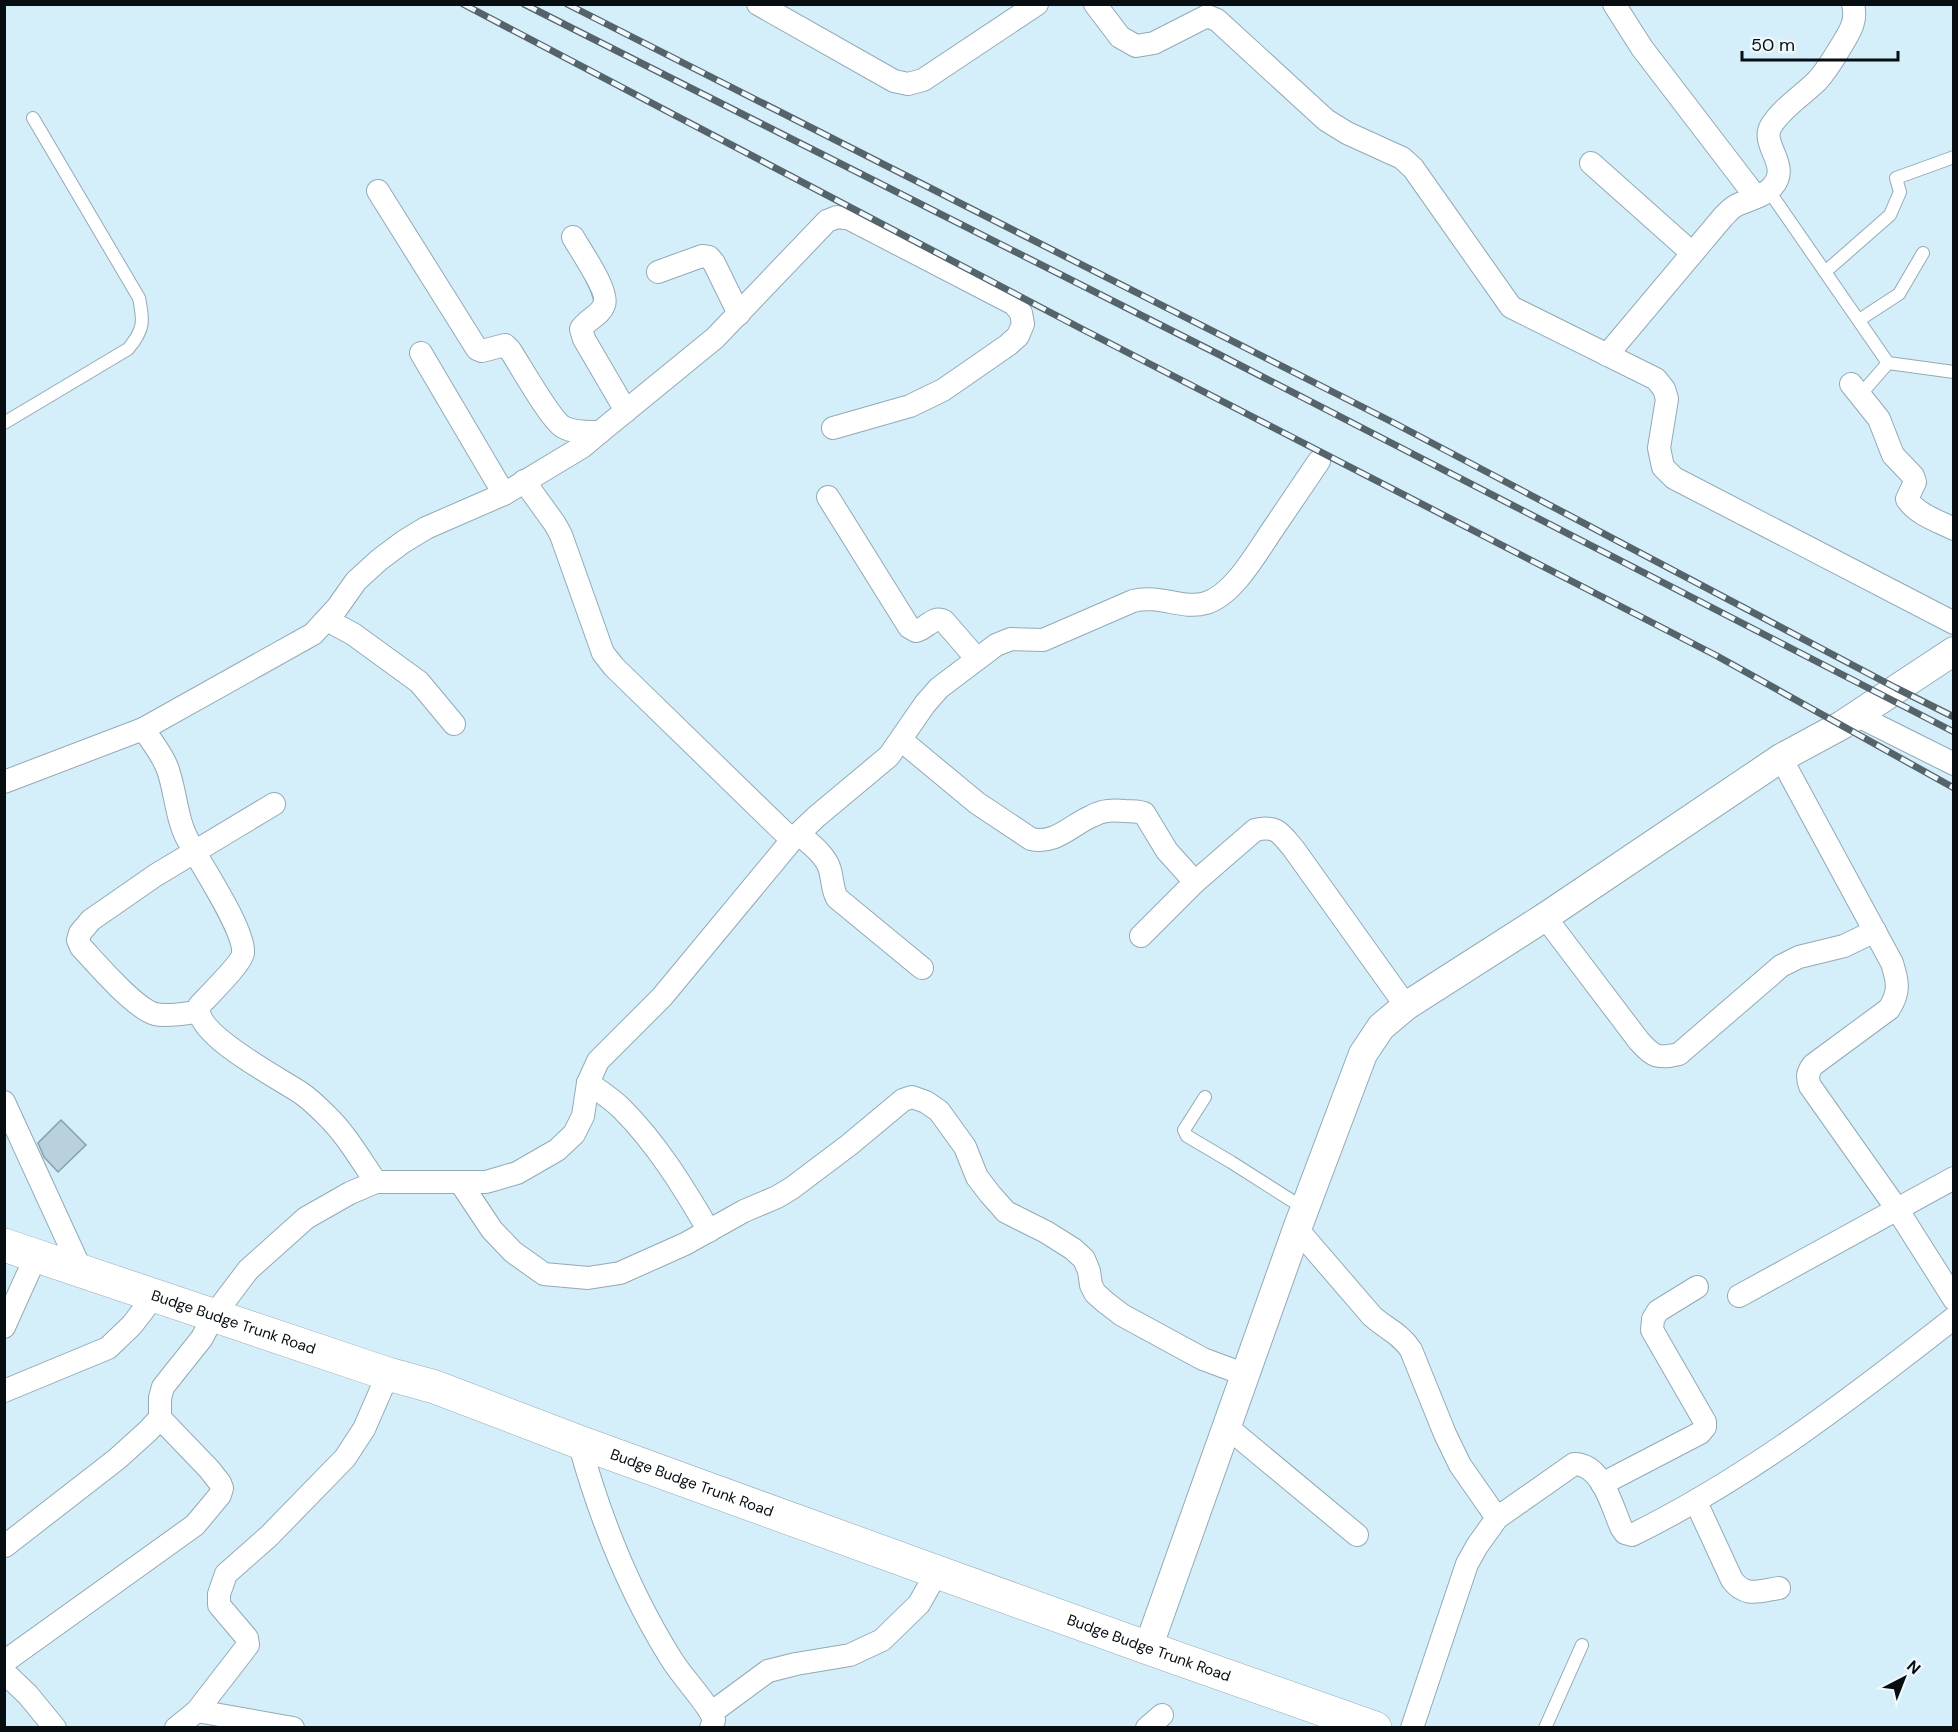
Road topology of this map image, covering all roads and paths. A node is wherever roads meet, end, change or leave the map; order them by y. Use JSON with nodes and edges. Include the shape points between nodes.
{"nodes":[{"id":1,"x":758,"y":4,"type":"edge"},
{"id":2,"x":1037,"y":4,"type":"edge"},
{"id":3,"x":1095,"y":4,"type":"edge"},
{"id":4,"x":1614,"y":4,"type":"edge"},
{"id":5,"x":1855,"y":5,"type":"edge"},
{"id":6,"x":1216,"y":10,"type":"edge"},
{"id":7,"x":33,"y":118,"type":"dead end"},
{"id":8,"x":1953,"y":157,"type":"edge"},
{"id":9,"x":1591,"y":163,"type":"dead end"},
{"id":10,"x":378,"y":191,"type":"dead end"},
{"id":11,"x":1762,"y":194,"type":"junction"},
{"id":12,"x":573,"y":237,"type":"dead end"},
{"id":13,"x":1692,"y":253,"type":"junction"},
{"id":14,"x":1923,"y":253,"type":"dead end"},
{"id":15,"x":658,"y":272,"type":"dead end"},
{"id":16,"x":1825,"y":272,"type":"junction"},
{"id":17,"x":739,"y":314,"type":"junction"},
{"id":18,"x":1859,"y":320,"type":"junction"},
{"id":19,"x":421,"y":353,"type":"dead end"},
{"id":20,"x":1607,"y":355,"type":"junction"},
{"id":21,"x":1888,"y":363,"type":"junction"},
{"id":22,"x":1953,"y":372,"type":"edge"},
{"id":23,"x":1856,"y":390,"type":"joint"},
{"id":24,"x":626,"y":411,"type":"junction"},
{"id":25,"x":4,"y":423,"type":"edge"},
{"id":26,"x":833,"y":428,"type":"dead end"},
{"id":27,"x":600,"y":432,"type":"junction"},
{"id":28,"x":1319,"y":461,"type":"dead end"},
{"id":29,"x":524,"y":481,"type":"junction"},
{"id":30,"x":504,"y":494,"type":"junction"},
{"id":31,"x":828,"y":497,"type":"dead end"},
{"id":32,"x":1953,"y":529,"type":"edge"},
{"id":33,"x":327,"y":620,"type":"junction"},
{"id":34,"x":1953,"y":623,"type":"edge"},
{"id":35,"x":1953,"y":651,"type":"edge"},
{"id":36,"x":977,"y":659,"type":"junction"},
{"id":37,"x":1856,"y":715,"type":"junction"},
{"id":38,"x":454,"y":724,"type":"dead end"},
{"id":39,"x":142,"y":729,"type":"junction"},
{"id":40,"x":901,"y":740,"type":"junction"},
{"id":41,"x":1781,"y":758,"type":"junction"},
{"id":42,"x":1953,"y":764,"type":"edge"},
{"id":43,"x":4,"y":782,"type":"edge"},
{"id":44,"x":274,"y":804,"type":"dead end"},
{"id":45,"x":796,"y":837,"type":"junction"},
{"id":46,"x":195,"y":852,"type":"junction"},
{"id":47,"x":1195,"y":882,"type":"junction"},
{"id":48,"x":1545,"y":917,"type":"junction"},
{"id":49,"x":1875,"y":931,"type":"junction"},
{"id":50,"x":1141,"y":936,"type":"dead end"},
{"id":51,"x":922,"y":968,"type":"dead end"},
{"id":52,"x":1406,"y":1006,"type":"junction"},
{"id":53,"x":198,"y":1012,"type":"junction"},
{"id":54,"x":588,"y":1083,"type":"junction"},
{"id":55,"x":1204,"y":1097,"type":"dead end"},
{"id":56,"x":4,"y":1102,"type":"edge"},
{"id":57,"x":1953,"y":1178,"type":"edge"},
{"id":58,"x":376,"y":1182,"type":"junction"},
{"id":59,"x":460,"y":1182,"type":"junction"},
{"id":60,"x":1897,"y":1209,"type":"junction"},
{"id":61,"x":1301,"y":1219,"type":"junction"},
{"id":62,"x":709,"y":1231,"type":"junction"},
{"id":63,"x":4,"y":1245,"type":"edge"},
{"id":64,"x":36,"y":1256,"type":"junction"},
{"id":65,"x":81,"y":1272,"type":"junction"},
{"id":66,"x":1697,"y":1287,"type":"dead end"},
{"id":67,"x":155,"y":1296,"type":"junction"},
{"id":68,"x":1739,"y":1296,"type":"dead end"},
{"id":69,"x":1953,"y":1299,"type":"edge"},
{"id":70,"x":214,"y":1315,"type":"junction"},
{"id":71,"x":1953,"y":1318,"type":"edge"},
{"id":72,"x":4,"y":1327,"type":"edge"},
{"id":73,"x":388,"y":1374,"type":"junction"},
{"id":74,"x":1246,"y":1375,"type":"junction"},
{"id":75,"x":4,"y":1391,"type":"edge"},
{"id":76,"x":160,"y":1418,"type":"junction"},
{"id":77,"x":1227,"y":1427,"type":"junction"},
{"id":78,"x":579,"y":1442,"type":"junction"},
{"id":79,"x":1602,"y":1484,"type":"junction"},
{"id":80,"x":1696,"y":1502,"type":"junction"},
{"id":81,"x":1497,"y":1518,"type":"junction"},
{"id":82,"x":1357,"y":1535,"type":"dead end"},
{"id":83,"x":4,"y":1546,"type":"edge"},
{"id":84,"x":937,"y":1572,"type":"junction"},
{"id":85,"x":1779,"y":1588,"type":"dead end"},
{"id":86,"x":1582,"y":1645,"type":"dead end"},
{"id":87,"x":1148,"y":1648,"type":"junction"},
{"id":88,"x":4,"y":1662,"type":"edge"},
{"id":89,"x":4,"y":1672,"type":"edge"},
{"id":90,"x":196,"y":1711,"type":"junction"},
{"id":91,"x":711,"y":1720,"type":"edge"},
{"id":92,"x":55,"y":1728,"type":"edge"},
{"id":93,"x":176,"y":1728,"type":"edge"},
{"id":94,"x":293,"y":1728,"type":"edge"},
{"id":95,"x":1375,"y":1728,"type":"edge"},
{"id":96,"x":1412,"y":1728,"type":"edge"},
{"id":97,"x":1545,"y":1728,"type":"edge"}],
"edges":[{"from":1,"to":2,"type":"street","via":[[894,81],[908,84],[923,80]]},
{"from":3,"to":6,"type":"street","via":[[1120,37],[1136,46],[1154,43]]},
{"from":4,"to":11,"type":"street","via":[[1642,48]]},
{"from":5,"to":11,"type":"street","via":[[1853,27],[1833,60],[1769,132],[1779,176],[1775,185]]},
{"from":6,"to":20,"type":"street","via":[[1217,20],[1326,120],[1402,158],[1413,168],[1511,307]]},
{"from":7,"to":25,"type":"lane","via":[[139,298],[143,317],[140,335],[128,349]]},
{"from":8,"to":16,"type":"lane","via":[[1896,178],[1900,192],[1890,215]]},
{"from":9,"to":13,"type":"street"},
{"from":10,"to":27,"type":"street","via":[[477,348],[482,351],[505,345],[562,426]]},
{"from":11,"to":13,"type":"street","via":[[1734,207]]},
{"from":11,"to":16,"type":"lane"},
{"from":12,"to":24,"type":"street","via":[[606,297],[600,312],[581,329],[584,339]]},
{"from":13,"to":20,"type":"street"},
{"from":14,"to":18,"type":"lane","via":[[1899,294]]},
{"from":15,"to":17,"type":"street","via":[[709,257]]},
{"from":16,"to":18,"type":"lane"},
{"from":17,"to":24,"type":"street"},
{"from":17,"to":26,"type":"street","via":[[820,227],[837,217],[850,219],[1014,304],[1021,313],[1023,324],[1018,336],[943,390],[910,406]]},
{"from":18,"to":21,"type":"lane"},
{"from":19,"to":30,"type":"street"},
{"from":20,"to":34,"type":"street","via":[[1656,379],[1664,389],[1667,399],[1659,448],[1663,467],[1674,478]]},
{"from":21,"to":22,"type":"lane"},
{"from":21,"to":23,"type":"lane"},
{"from":23,"to":32,"type":"street","via":[[1879,419],[1893,455],[1913,476],[1907,499],[1910,504]]},
{"from":24,"to":27,"type":"street"},
{"from":27,"to":29,"type":"street"},
{"from":28,"to":36,"type":"street","via":[[1245,570],[1220,597],[1197,605],[1149,597],[1133,600],[1043,640],[1004,641]]},
{"from":29,"to":30,"type":"street"},
{"from":29,"to":45,"type":"street","via":[[561,535],[603,653]]},
{"from":30,"to":33,"type":"street","via":[[403,542],[356,581]]},
{"from":31,"to":36,"type":"street","via":[[909,627],[921,630],[940,619]]},
{"from":33,"to":38,"type":"street","via":[[419,682]]},
{"from":33,"to":39,"type":"street","via":[[313,634]]},
{"from":35,"to":37,"type":"street"},
{"from":36,"to":40,"type":"street","via":[[939,688]]},
{"from":37,"to":41,"type":"street"},
{"from":37,"to":42,"type":"street"},
{"from":39,"to":43,"type":"street"},
{"from":39,"to":46,"type":"street","via":[[167,769],[183,829]]},
{"from":40,"to":45,"type":"street","via":[[889,756]]},
{"from":40,"to":47,"type":"street","via":[[977,802],[1031,839],[1041,842],[1056,838],[1108,810],[1144,813],[1167,851]]},
{"from":41,"to":48,"type":"street"},
{"from":41,"to":49,"type":"street"},
{"from":44,"to":46,"type":"street"},
{"from":45,"to":51,"type":"street","via":[[823,857],[830,868],[837,898]]},
{"from":45,"to":54,"type":"street","via":[[662,997],[598,1061]]},
{"from":46,"to":53,"type":"street","via":[[223,901],[243,951]]},
{"from":46,"to":53,"type":"street","via":[[91,920],[78,939],[92,959],[145,1010],[157,1014]]},
{"from":47,"to":50,"type":"street"},
{"from":47,"to":52,"type":"street","via":[[1255,830],[1278,830]]},
{"from":48,"to":49,"type":"street","via":[[1639,1041],[1651,1054],[1664,1058],[1679,1054],[1781,966]]},
{"from":48,"to":52,"type":"street"},
{"from":49,"to":60,"type":"street","via":[[1892,963],[1896,997],[1889,1009],[1813,1065],[1808,1078]]},
{"from":52,"to":61,"type":"street","via":[[1381,1027],[1363,1054]]},
{"from":53,"to":58,"type":"street","via":[[222,1041],[302,1094],[327,1116]]},
{"from":54,"to":59,"type":"street","via":[[583,1116],[574,1134],[557,1150],[517,1173],[486,1182]]},
{"from":54,"to":62,"type":"street","via":[[631,1119],[677,1176]]},
{"from":55,"to":61,"type":"lane","via":[[1184,1130],[1186,1136],[1232,1162]]},
{"from":56,"to":65,"type":"street"},
{"from":57,"to":60,"type":"street"},
{"from":58,"to":59,"type":"street"},
{"from":58,"to":70,"type":"street","via":[[306,1218],[248,1270]]},
{"from":59,"to":62,"type":"street","via":[[492,1230],[513,1252],[544,1274],[588,1278],[620,1273]]},
{"from":60,"to":68,"type":"street"},
{"from":60,"to":69,"type":"street"},
{"from":61,"to":74,"type":"street"},
{"from":61,"to":81,"type":"street","via":[[1372,1316],[1405,1340],[1460,1465]]},
{"from":62,"to":74,"type":"street","via":[[792,1188],[903,1100],[912,1097],[939,1111],[965,1147],[977,1177],[1006,1212],[1046,1232],[1084,1259],[1095,1293],[1105,1302],[1203,1359]]},
{"from":63,"to":64,"type":"main road","name":"Budge Budge Trunk Road"},
{"from":64,"to":65,"type":"main road","name":"Budge Budge Trunk Road"},
{"from":64,"to":72,"type":"street"},
{"from":65,"to":67,"type":"main road","name":"Budge Budge Trunk Road"},
{"from":66,"to":79,"type":"street","via":[[1658,1311],[1652,1330],[1705,1427]]},
{"from":67,"to":70,"type":"main road","name":"Budge Budge Trunk Road"},
{"from":67,"to":75,"type":"street","via":[[108,1348]]},
{"from":70,"to":73,"type":"main road","name":"Budge Budge Trunk Road"},
{"from":70,"to":76,"type":"street","via":[[202,1338],[164,1388]]},
{"from":71,"to":80,"type":"street","via":[[1809,1428]]},
{"from":73,"to":78,"type":"main road","name":"Budge Budge Trunk Road","via":[[435,1387]]},
{"from":73,"to":90,"type":"street","via":[[364,1429],[345,1458],[226,1574],[219,1605],[247,1638],[248,1645]]},
{"from":74,"to":77,"type":"street"},
{"from":76,"to":83,"type":"street","via":[[117,1459]]},
{"from":76,"to":88,"type":"street","via":[[210,1469],[222,1488],[220,1495],[195,1525]]},
{"from":77,"to":82,"type":"street"},
{"from":77,"to":87,"type":"street"},
{"from":78,"to":84,"type":"main road","name":"Budge Budge Trunk Road"},
{"from":78,"to":91,"type":"street","via":[[599,1512],[641,1608]]},
{"from":79,"to":80,"type":"street","via":[[1621,1527],[1632,1535]]},
{"from":79,"to":81,"type":"street","via":[[1592,1470],[1574,1464]]},
{"from":80,"to":85,"type":"street","via":[[1739,1589],[1749,1593]]},
{"from":81,"to":96,"type":"street","via":[[1467,1564]]},
{"from":84,"to":87,"type":"main road","name":"Budge Budge Trunk Road"},
{"from":84,"to":91,"type":"street","via":[[919,1604],[882,1640],[850,1655],[768,1671]]},
{"from":86,"to":97,"type":"lane"},
{"from":87,"to":95,"type":"main road","name":"Budge Budge Trunk Road"},
{"from":89,"to":92,"type":"street"},
{"from":90,"to":93,"type":"street"},
{"from":90,"to":94,"type":"street"}]}
